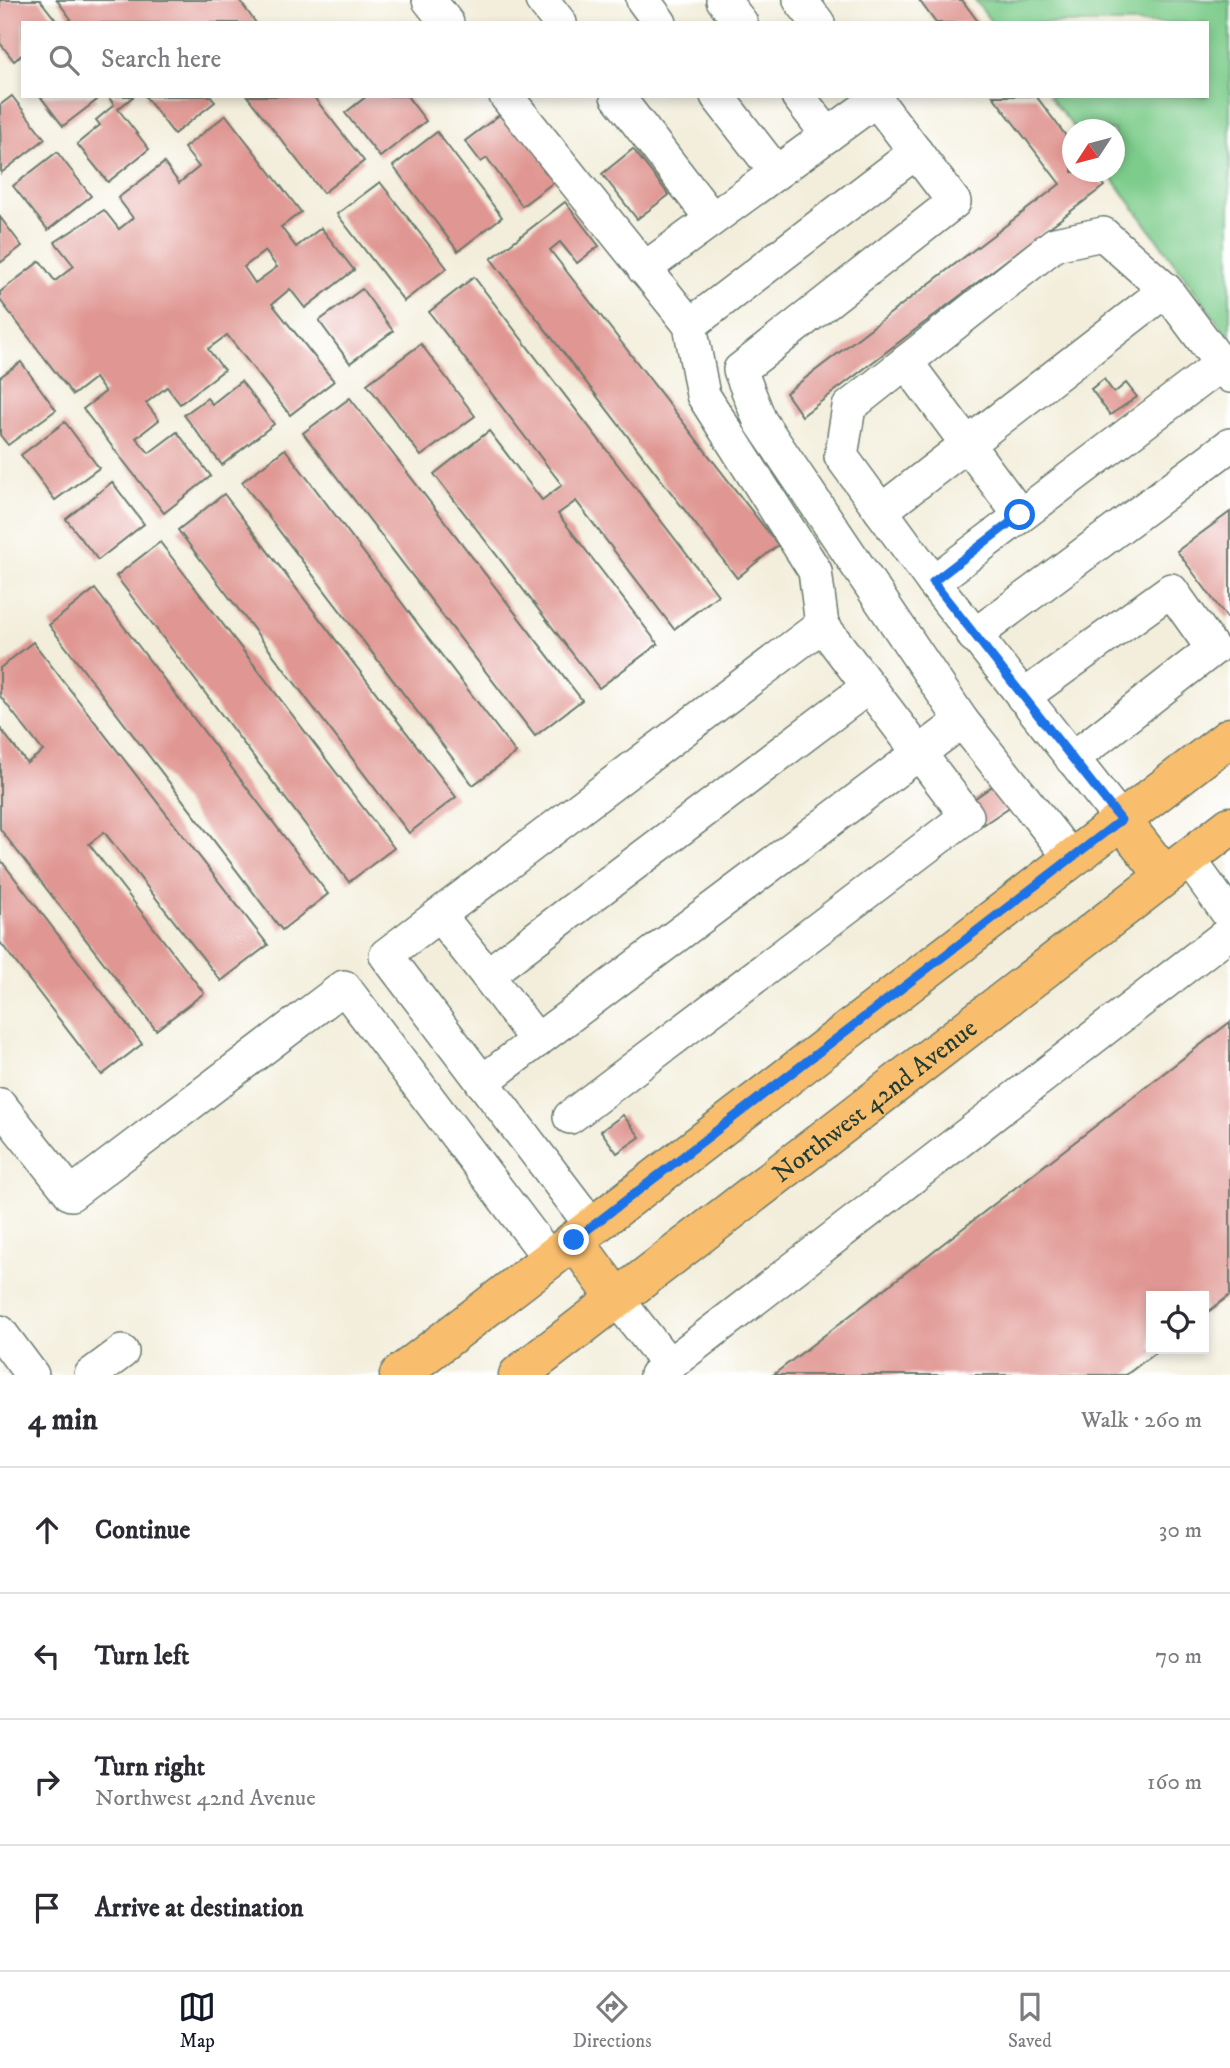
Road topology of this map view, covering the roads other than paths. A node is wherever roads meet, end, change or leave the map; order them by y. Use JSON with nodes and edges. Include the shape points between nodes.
{"nodes":[{"id":1,"x":429,"y":0,"type":"edge"},
{"id":2,"x":542,"y":0,"type":"edge"},
{"id":3,"x":643,"y":0,"type":"edge"},
{"id":4,"x":723,"y":0,"type":"edge"},
{"id":5,"x":800,"y":0,"type":"edge"},
{"id":6,"x":445,"y":21,"type":"edge"},
{"id":7,"x":558,"y":21,"type":"edge"},
{"id":8,"x":659,"y":21,"type":"edge"},
{"id":9,"x":739,"y":21,"type":"edge"},
{"id":10,"x":816,"y":21,"type":"edge"},
{"id":11,"x":508,"y":98,"type":"edge"},
{"id":12,"x":619,"y":98,"type":"edge"},
{"id":13,"x":719,"y":98,"type":"edge"},
{"id":14,"x":800,"y":98,"type":"edge"},
{"id":15,"x":875,"y":98,"type":"edge"},
{"id":16,"x":828,"y":135,"type":"junction"},
{"id":17,"x":916,"y":152,"type":"junction"},
{"id":18,"x":776,"y":173,"type":"junction"},
{"id":19,"x":712,"y":219,"type":"junction"},
{"id":20,"x":644,"y":269,"type":"junction"},
{"id":21,"x":1166,"y":290,"type":"junction"},
{"id":22,"x":690,"y":325,"type":"junction"},
{"id":23,"x":906,"y":362,"type":"junction"},
{"id":24,"x":1225,"y":370,"type":"edge"},
{"id":25,"x":967,"y":444,"type":"junction"},
{"id":26,"x":1230,"y":445,"type":"edge"},
{"id":27,"x":881,"y":511,"type":"junction"},
{"id":28,"x":1020,"y":515,"type":"junction"},
{"id":29,"x":933,"y":582,"type":"junction"},
{"id":30,"x":822,"y":625,"type":"junction"},
{"id":31,"x":974,"y":636,"type":"junction"},
{"id":32,"x":868,"y":687,"type":"junction"},
{"id":33,"x":1023,"y":697,"type":"junction"},
{"id":34,"x":962,"y":721,"type":"junction"},
{"id":35,"x":1230,"y":737,"type":"edge"},
{"id":36,"x":918,"y":752,"type":"junction"},
{"id":37,"x":1072,"y":759,"type":"junction"},
{"id":38,"x":1121,"y":820,"type":"junction"},
{"id":39,"x":1230,"y":826,"type":"edge"},
{"id":40,"x":1071,"y":858,"type":"junction"},
{"id":41,"x":1177,"y":867,"type":"junction"},
{"id":42,"x":439,"y":915,"type":"junction"},
{"id":43,"x":1230,"y":916,"type":"edge"},
{"id":44,"x":1230,"y":932,"type":"edge"},
{"id":45,"x":386,"y":955,"type":"junction"},
{"id":46,"x":487,"y":975,"type":"junction"},
{"id":47,"x":344,"y":987,"type":"junction"},
{"id":48,"x":537,"y":1041,"type":"junction"},
{"id":49,"x":482,"y":1082,"type":"junction"},
{"id":50,"x":0,"y":1105,"type":"edge"},
{"id":51,"x":570,"y":1117,"type":"dead end"},
{"id":52,"x":572,"y":1242,"type":"junction"},
{"id":53,"x":617,"y":1298,"type":"junction"},
{"id":54,"x":0,"y":1332,"type":"edge"},
{"id":55,"x":122,"y":1352,"type":"dead end"},
{"id":56,"x":663,"y":1370,"type":"edge"},
{"id":57,"x":32,"y":1375,"type":"edge"},
{"id":58,"x":91,"y":1375,"type":"edge"},
{"id":59,"x":399,"y":1375,"type":"edge"},
{"id":60,"x":518,"y":1375,"type":"edge"}],
"edges":[{"from":1,"to":6,"type":"lane"},
{"from":2,"to":7,"type":"lane"},
{"from":3,"to":8,"type":"lane"},
{"from":4,"to":9,"type":"lane"},
{"from":5,"to":10,"type":"lane"},
{"from":11,"to":20,"type":"lane"},
{"from":12,"to":19,"type":"lane"},
{"from":13,"to":18,"type":"lane"},
{"from":14,"to":16,"type":"lane"},
{"from":15,"to":16,"type":"lane"},
{"from":15,"to":17,"type":"lane"},
{"from":16,"to":18,"type":"lane"},
{"from":17,"to":22,"type":"lane"},
{"from":17,"to":34,"type":"lane","via":[[954,202],[740,370],[760,421]]},
{"from":18,"to":19,"type":"lane"},
{"from":19,"to":20,"type":"lane"},
{"from":20,"to":22,"type":"lane"},
{"from":21,"to":23,"type":"lane","via":[[1103,234],[1055,244]]},
{"from":21,"to":24,"type":"lane"},
{"from":21,"to":25,"type":"lane"},
{"from":22,"to":30,"type":"lane","via":[[703,396],[815,571]]},
{"from":23,"to":25,"type":"lane"},
{"from":23,"to":27,"type":"lane","via":[[849,407],[841,456]]},
{"from":24,"to":28,"type":"lane"},
{"from":25,"to":27,"type":"lane"},
{"from":25,"to":28,"type":"lane"},
{"from":26,"to":31,"type":"lane"},
{"from":27,"to":29,"type":"lane"},
{"from":28,"to":29,"type":"lane"},
{"from":29,"to":31,"type":"lane"},
{"from":30,"to":32,"type":"lane"},
{"from":30,"to":42,"type":"lane"},
{"from":31,"to":33,"type":"lane"},
{"from":32,"to":36,"type":"lane"},
{"from":32,"to":46,"type":"lane"},
{"from":33,"to":37,"type":"lane"},
{"from":33,"to":37,"type":"lane","via":[[1171,590],[1213,649]]},
{"from":34,"to":36,"type":"lane"},
{"from":34,"to":40,"type":"lane"},
{"from":35,"to":38,"type":"main road"},
{"from":36,"to":48,"type":"lane"},
{"from":36,"to":51,"type":"lane","via":[[967,816]]},
{"from":37,"to":38,"type":"lane"},
{"from":38,"to":40,"type":"main road"},
{"from":38,"to":41,"type":"main road"},
{"from":39,"to":41,"type":"main road","name":"Northwest 42nd Avenue"},
{"from":40,"to":52,"type":"main road"},
{"from":41,"to":43,"type":"lane"},
{"from":41,"to":53,"type":"main road","name":"Northwest 42nd Avenue"},
{"from":42,"to":45,"type":"lane"},
{"from":42,"to":46,"type":"lane"},
{"from":44,"to":56,"type":"lane"},
{"from":45,"to":47,"type":"lane"},
{"from":45,"to":49,"type":"lane"},
{"from":46,"to":48,"type":"lane"},
{"from":47,"to":50,"type":"lane","via":[[71,1194]]},
{"from":47,"to":52,"type":"lane"},
{"from":48,"to":49,"type":"lane"},
{"from":49,"to":52,"type":"lane"},
{"from":52,"to":53,"type":"main road"},
{"from":52,"to":59,"type":"main road"},
{"from":53,"to":56,"type":"lane"},
{"from":53,"to":60,"type":"main road","name":"Northwest 42nd Avenue"},
{"from":54,"to":57,"type":"lane"},
{"from":55,"to":58,"type":"lane"}]}
